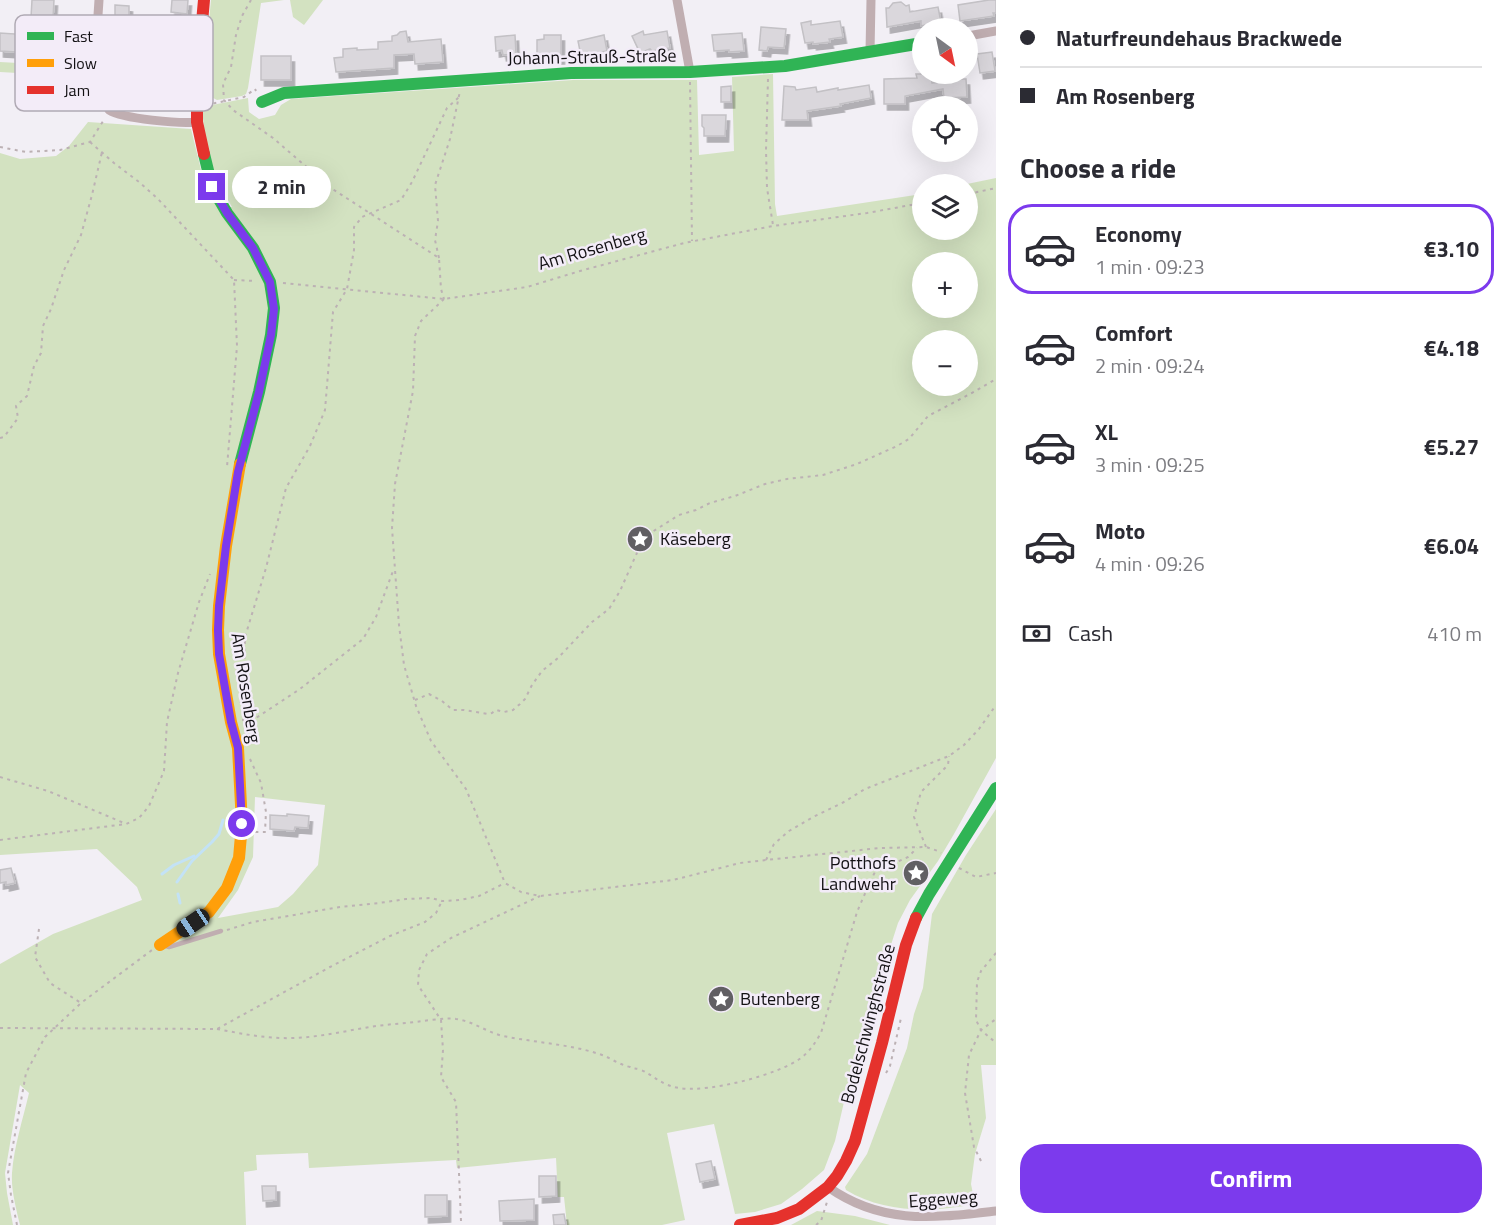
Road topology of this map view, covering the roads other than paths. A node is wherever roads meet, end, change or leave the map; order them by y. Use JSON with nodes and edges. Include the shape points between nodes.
{"nodes":[{"id":1,"x":99,"y":0,"type":"edge"},
{"id":2,"x":204,"y":0,"type":"edge"},
{"id":3,"x":677,"y":0,"type":"edge"},
{"id":4,"x":871,"y":0,"type":"edge"},
{"id":5,"x":98,"y":15,"type":"edge"},
{"id":6,"x":203,"y":15,"type":"edge"},
{"id":7,"x":996,"y":32,"type":"edge"},
{"id":8,"x":978,"y":35,"type":"edge"},
{"id":9,"x":912,"y":45,"type":"edge"},
{"id":10,"x":870,"y":51,"type":"junction"},
{"id":11,"x":690,"y":72,"type":"junction"},
{"id":12,"x":262,"y":102,"type":"road end"},
{"id":13,"x":111,"y":111,"type":"edge"},
{"id":14,"x":198,"y":111,"type":"edge"},
{"id":15,"x":197,"y":122,"type":"junction"},
{"id":16,"x":996,"y":788,"type":"edge"},
{"id":17,"x":221,"y":932,"type":"road end"},
{"id":18,"x":160,"y":945,"type":"joint"},
{"id":19,"x":831,"y":1190,"type":"junction"},
{"id":20,"x":996,"y":1210,"type":"edge"},
{"id":21,"x":740,"y":1225,"type":"edge"}],
"edges":[{"from":1,"to":5,"type":"street"},
{"from":2,"to":6,"type":"street","name":"Am Rosenberg"},
{"from":3,"to":11,"type":"street"},
{"from":4,"to":10,"type":"street"},
{"from":7,"to":8,"type":"street"},
{"from":9,"to":10,"type":"street","name":"Johann-Strauß-Straße"},
{"from":10,"to":11,"type":"street","name":"Johann-Strauß-Straße","via":[[785,66]]},
{"from":11,"to":12,"type":"street","name":"Johann-Strauß-Straße","via":[[462,79],[284,93]]},
{"from":13,"to":15,"type":"street"},
{"from":14,"to":15,"type":"street","name":"Am Rosenberg"},
{"from":15,"to":18,"type":"street","name":"Am Rosenberg","via":[[212,187],[253,248],[270,282],[274,309],[238,472],[219,606],[219,654],[238,748],[242,824],[239,858],[227,888],[209,912]]},
{"from":16,"to":19,"type":"street","name":"Bodelschwinghstraße","via":[[914,921],[855,1141]]},
{"from":17,"to":18,"type":"lane","via":[[169,947]]},
{"from":19,"to":20,"type":"street","name":"Eggeweg","via":[[854,1205],[888,1217],[914,1220]]},
{"from":19,"to":21,"type":"street","name":"Bodelschwinghstraße","via":[[789,1214]]}]}
